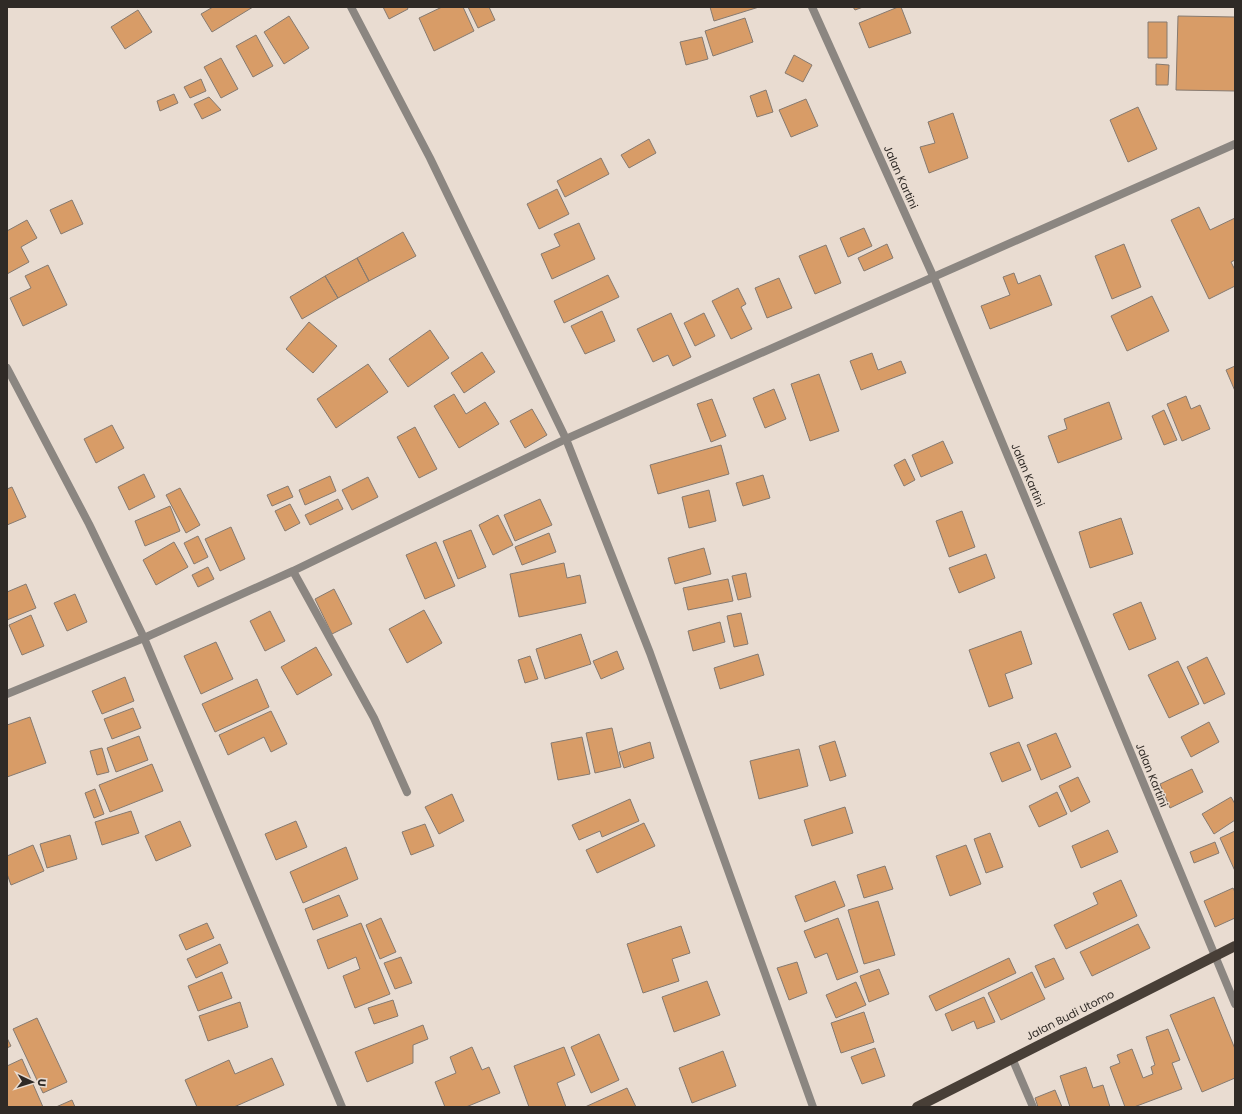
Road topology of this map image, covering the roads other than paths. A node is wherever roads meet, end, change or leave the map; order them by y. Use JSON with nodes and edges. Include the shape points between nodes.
{"nodes":[{"id":1,"x":351,"y":7,"type":"edge"},
{"id":2,"x":812,"y":7,"type":"edge"},
{"id":3,"x":1235,"y":144,"type":"edge"},
{"id":4,"x":934,"y":278,"type":"junction"},
{"id":5,"x":7,"y":368,"type":"edge"},
{"id":6,"x":566,"y":439,"type":"junction"},
{"id":7,"x":293,"y":571,"type":"junction"},
{"id":8,"x":144,"y":638,"type":"junction"},
{"id":9,"x":7,"y":694,"type":"edge"},
{"id":10,"x":407,"y":792,"type":"dead end"},
{"id":11,"x":1235,"y":946,"type":"edge"},
{"id":12,"x":1214,"y":956,"type":"junction"},
{"id":13,"x":1235,"y":1004,"type":"edge"},
{"id":14,"x":1012,"y":1058,"type":"junction"},
{"id":15,"x":342,"y":1107,"type":"edge"},
{"id":16,"x":813,"y":1107,"type":"edge"},
{"id":17,"x":917,"y":1107,"type":"edge"},
{"id":18,"x":1033,"y":1107,"type":"edge"}],
"edges":[{"from":1,"to":6,"type":"street","via":[[430,158]]},
{"from":2,"to":4,"type":"street","name":"Jalan Kartini"},
{"from":3,"to":4,"type":"street"},
{"from":4,"to":6,"type":"street"},
{"from":4,"to":12,"type":"street","name":"Jalan Kartini"},
{"from":5,"to":8,"type":"street","via":[[89,524]]},
{"from":6,"to":7,"type":"street"},
{"from":6,"to":16,"type":"street","via":[[650,653]]},
{"from":7,"to":8,"type":"street"},
{"from":7,"to":10,"type":"street","via":[[374,718]]},
{"from":8,"to":9,"type":"street"},
{"from":8,"to":15,"type":"street"},
{"from":11,"to":12,"type":"main road","name":"Jalan Budi Utomo"},
{"from":12,"to":13,"type":"street","name":"Jalan Kartini"},
{"from":12,"to":14,"type":"main road","name":"Jalan Budi Utomo"},
{"from":14,"to":17,"type":"main road","name":"Jalan Budi Utomo"},
{"from":14,"to":18,"type":"street"}]}
